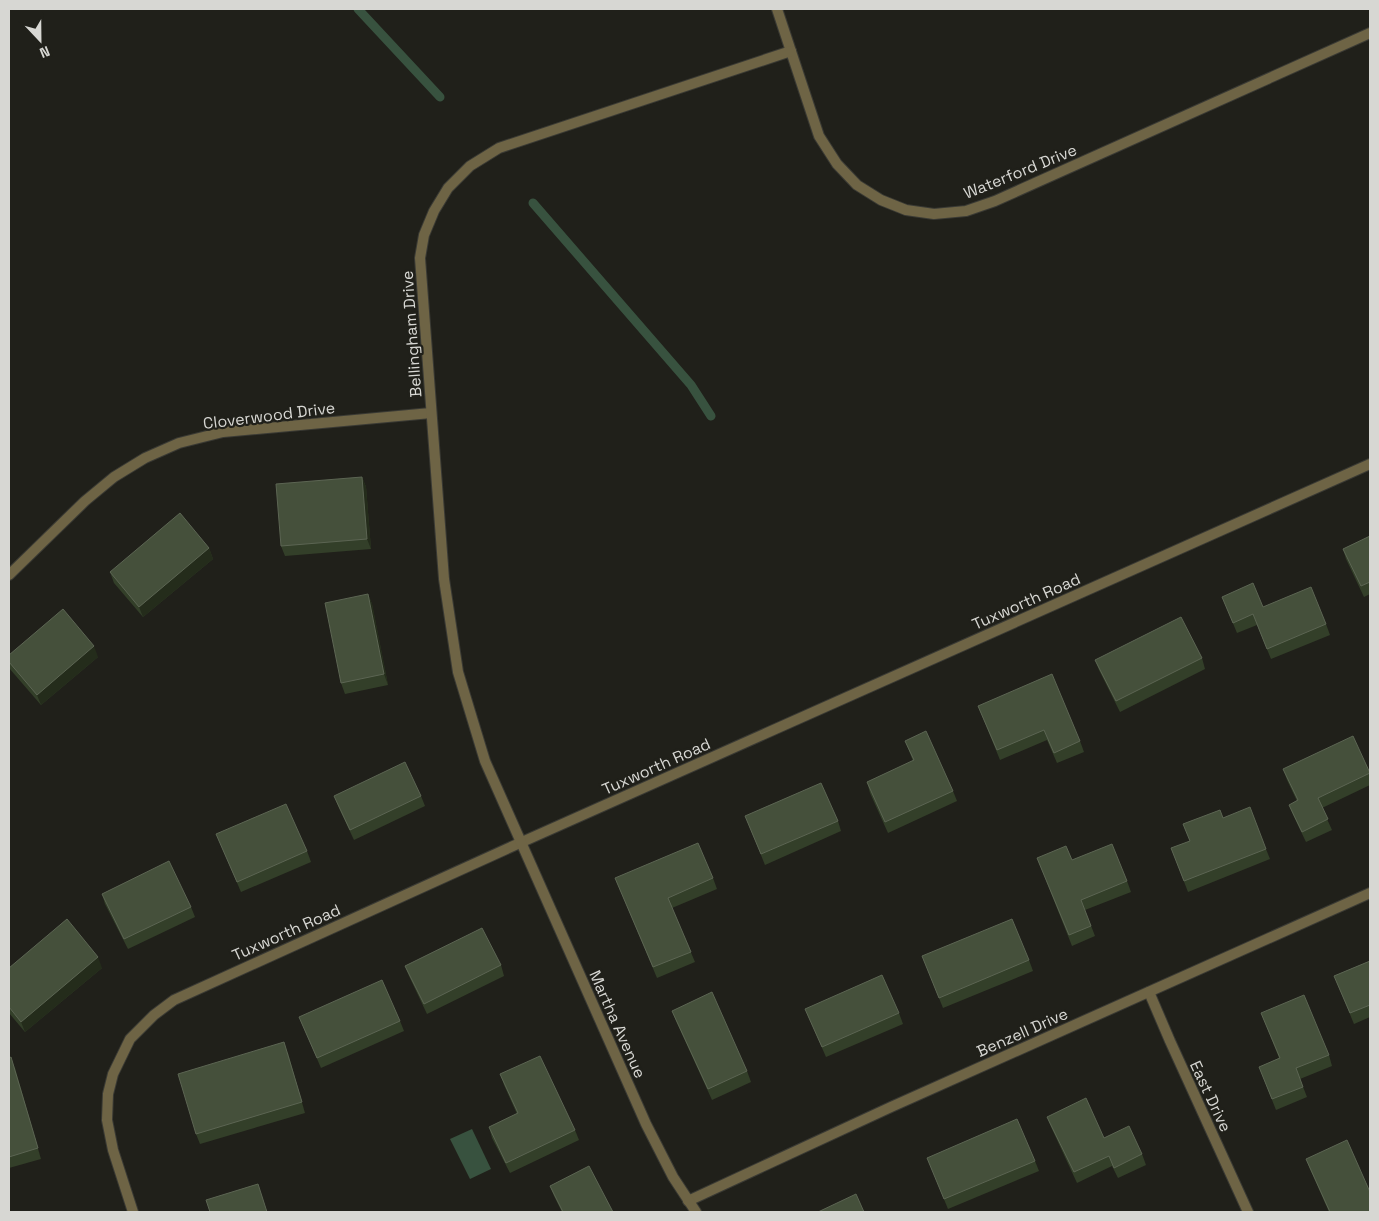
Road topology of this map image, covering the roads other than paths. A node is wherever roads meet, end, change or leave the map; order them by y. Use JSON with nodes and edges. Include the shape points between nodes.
{"nodes":[{"id":1,"x":777,"y":9,"type":"edge"},
{"id":2,"x":1370,"y":33,"type":"edge"},
{"id":3,"x":791,"y":51,"type":"junction"},
{"id":4,"x":431,"y":413,"type":"junction"},
{"id":5,"x":1370,"y":464,"type":"edge"},
{"id":6,"x":9,"y":575,"type":"edge"},
{"id":7,"x":522,"y":842,"type":"junction"},
{"id":8,"x":1370,"y":893,"type":"edge"},
{"id":9,"x":1149,"y":992,"type":"junction"},
{"id":10,"x":688,"y":1201,"type":"junction"},
{"id":11,"x":133,"y":1212,"type":"edge"},
{"id":12,"x":696,"y":1212,"type":"edge"},
{"id":13,"x":1248,"y":1212,"type":"edge"}],
"edges":[{"from":1,"to":3,"type":"street","name":"Waterford Drive"},
{"from":2,"to":3,"type":"street","name":"Waterford Drive","via":[[995,201],[966,211],[934,214],[906,210],[881,200],[857,185],[837,164],[819,136]]},
{"from":3,"to":4,"type":"street","name":"Bellingham Drive","via":[[499,148],[470,166],[448,188],[424,235],[420,258]]},
{"from":4,"to":6,"type":"street","name":"Cloverwood Drive","via":[[223,432],[180,443],[145,458],[114,477]]},
{"from":4,"to":7,"type":"street","name":"Bellingham Drive","via":[[444,580],[458,672],[485,761]]},
{"from":5,"to":7,"type":"street","name":"Tuxworth Road"},
{"from":7,"to":10,"type":"street","name":"Martha Avenue","via":[[646,1124]]},
{"from":7,"to":11,"type":"street","name":"Tuxworth Road","via":[[174,1000],[154,1014],[130,1039],[113,1074],[108,1094],[107,1120],[113,1150]]},
{"from":8,"to":9,"type":"street","name":"Benzell Drive"},
{"from":9,"to":10,"type":"street","name":"Benzell Drive"},
{"from":9,"to":13,"type":"street","name":"East Drive"},
{"from":10,"to":12,"type":"street","name":"Martha Avenue"}]}
